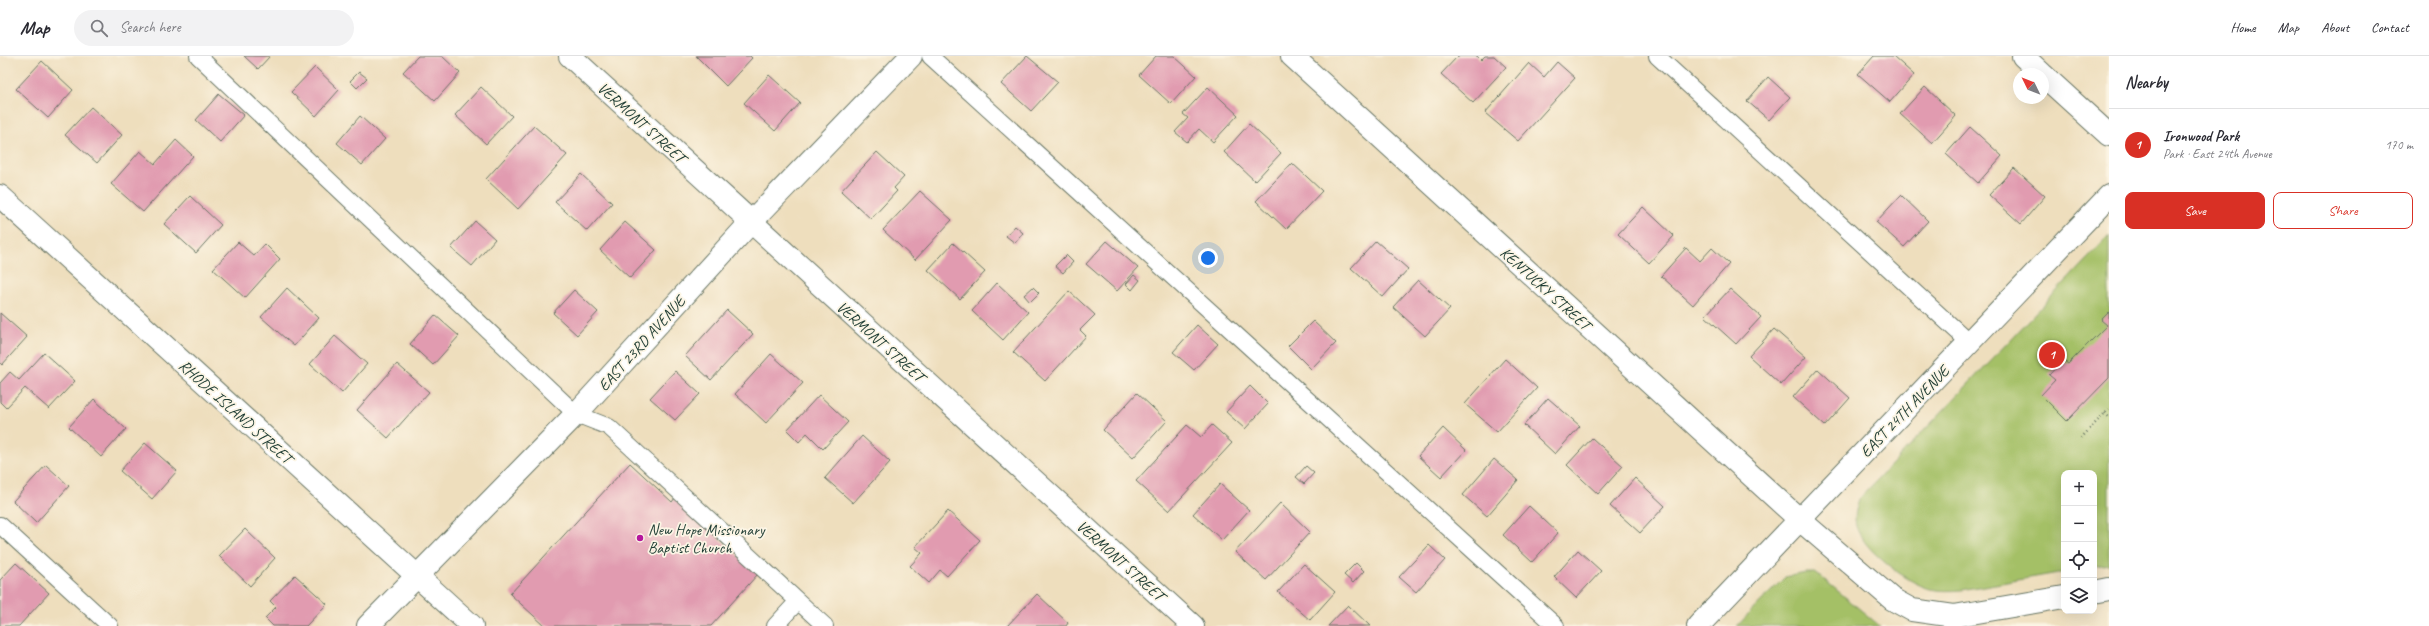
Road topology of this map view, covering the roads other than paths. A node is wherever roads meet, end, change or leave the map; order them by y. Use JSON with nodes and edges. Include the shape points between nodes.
{"nodes":[{"id":1,"x":198,"y":56,"type":"edge"},
{"id":2,"x":570,"y":56,"type":"edge"},
{"id":3,"x":911,"y":56,"type":"edge"},
{"id":4,"x":930,"y":56,"type":"edge"},
{"id":5,"x":1292,"y":56,"type":"edge"},
{"id":6,"x":1657,"y":56,"type":"edge"},
{"id":7,"x":2023,"y":56,"type":"edge"},
{"id":8,"x":2036,"y":68,"type":"edge"},
{"id":9,"x":2049,"y":80,"type":"edge"},
{"id":10,"x":2109,"y":135,"type":"edge"},
{"id":11,"x":0,"y":196,"type":"edge"},
{"id":12,"x":2109,"y":196,"type":"edge"},
{"id":13,"x":751,"y":222,"type":"junction"},
{"id":14,"x":1969,"y":342,"type":"junction"},
{"id":15,"x":576,"y":414,"type":"junction"},
{"id":16,"x":1800,"y":520,"type":"junction"},
{"id":17,"x":0,"y":525,"type":"edge"},
{"id":18,"x":417,"y":575,"type":"junction"},
{"id":19,"x":2109,"y":589,"type":"edge"},
{"id":20,"x":2097,"y":591,"type":"edge"},
{"id":21,"x":2061,"y":598,"type":"edge"},
{"id":22,"x":798,"y":601,"type":"junction"},
{"id":23,"x":110,"y":626,"type":"edge"},
{"id":24,"x":368,"y":626,"type":"edge"},
{"id":25,"x":472,"y":626,"type":"edge"},
{"id":26,"x":775,"y":626,"type":"edge"},
{"id":27,"x":825,"y":626,"type":"edge"},
{"id":28,"x":1193,"y":626,"type":"edge"},
{"id":29,"x":1556,"y":626,"type":"edge"},
{"id":30,"x":1698,"y":626,"type":"edge"}],
"edges":[{"from":1,"to":15,"type":"lane"},
{"from":2,"to":13,"type":"street","name":"VERMONT STREET"},
{"from":3,"to":13,"type":"street","name":"EAST 23RD AVENUE"},
{"from":4,"to":29,"type":"lane"},
{"from":5,"to":16,"type":"street","name":"KENTUCKY STREET"},
{"from":6,"to":14,"type":"lane"},
{"from":7,"to":8,"type":"street"},
{"from":9,"to":10,"type":"street"},
{"from":11,"to":18,"type":"street","name":"RHODE ISLAND STREET"},
{"from":12,"to":14,"type":"street","name":"EAST 24TH AVENUE"},
{"from":13,"to":15,"type":"street","name":"EAST 23RD AVENUE"},
{"from":13,"to":28,"type":"street","name":"VERMONT STREET"},
{"from":14,"to":16,"type":"street","name":"EAST 24TH AVENUE"},
{"from":15,"to":18,"type":"street","name":"EAST 23RD AVENUE"},
{"from":15,"to":22,"type":"lane","via":[[608,427]]},
{"from":16,"to":21,"type":"street","name":"KENTUCKY STREET","via":[[1865,578],[1892,599],[1912,610],[1954,616]]},
{"from":16,"to":30,"type":"street","name":"EAST 24TH AVENUE"},
{"from":17,"to":23,"type":"lane"},
{"from":18,"to":24,"type":"street","name":"EAST 23RD AVENUE"},
{"from":18,"to":25,"type":"street","name":"RHODE ISLAND STREET"},
{"from":19,"to":20,"type":"street"},
{"from":22,"to":26,"type":"lane"},
{"from":22,"to":27,"type":"lane"}]}
